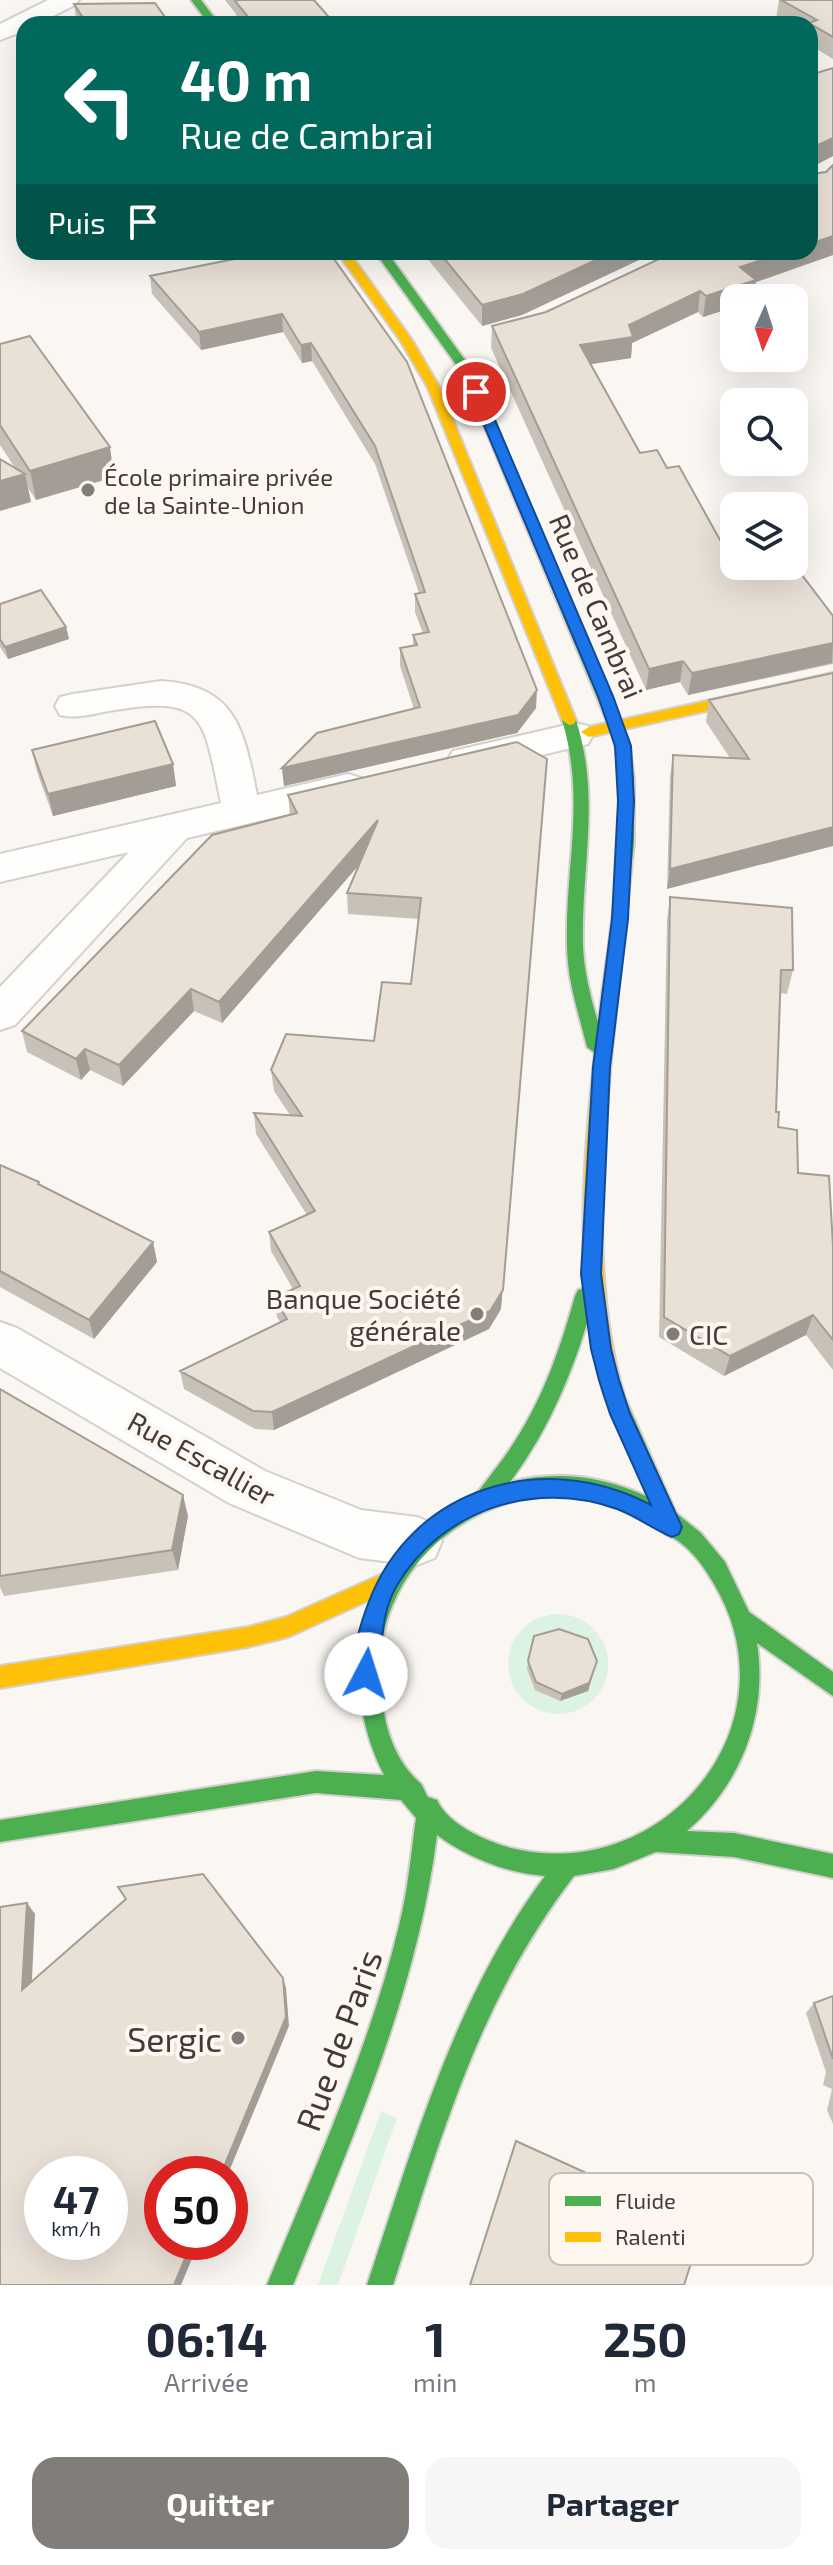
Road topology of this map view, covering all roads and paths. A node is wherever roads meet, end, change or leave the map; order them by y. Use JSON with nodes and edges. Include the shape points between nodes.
{"nodes":[{"id":1,"x":89,"y":1,"type":"edge"},
{"id":2,"x":57,"y":5,"type":"edge"},
{"id":3,"x":35,"y":16,"type":"edge"},
{"id":4,"x":349,"y":260,"type":"edge"},
{"id":5,"x":388,"y":260,"type":"edge"},
{"id":6,"x":458,"y":346,"type":"junction"},
{"id":7,"x":415,"y":354,"type":"junction"},
{"id":8,"x":833,"y":678,"type":"edge"},
{"id":9,"x":73,"y":706,"type":"dead end"},
{"id":10,"x":617,"y":726,"type":"junction"},
{"id":11,"x":575,"y":735,"type":"junction"},
{"id":12,"x":426,"y":769,"type":"edge"},
{"id":13,"x":380,"y":780,"type":"edge"},
{"id":14,"x":242,"y":811,"type":"junction"},
{"id":15,"x":176,"y":826,"type":"junction"},
{"id":16,"x":0,"y":868,"type":"edge"},
{"id":17,"x":0,"y":1014,"type":"edge"},
{"id":18,"x":601,"y":1067,"type":"junction"},
{"id":19,"x":591,"y":1274,"type":"junction"},
{"id":20,"x":0,"y":1343,"type":"edge"},
{"id":21,"x":484,"y":1498,"type":"junction"},
{"id":22,"x":672,"y":1527,"type":"junction"},
{"id":23,"x":417,"y":1541,"type":"junction"},
{"id":24,"x":387,"y":1582,"type":"junction"},
{"id":25,"x":740,"y":1618,"type":"junction"},
{"id":26,"x":0,"y":1677,"type":"edge"},
{"id":27,"x":833,"y":1685,"type":"edge"},
{"id":28,"x":412,"y":1790,"type":"junction"},
{"id":29,"x":429,"y":1808,"type":"junction"},
{"id":30,"x":0,"y":1831,"type":"edge"},
{"id":31,"x":658,"y":1841,"type":"junction"},
{"id":32,"x":570,"y":1863,"type":"junction"},
{"id":33,"x":833,"y":1866,"type":"edge"},
{"id":34,"x":280,"y":2285,"type":"edge"},
{"id":35,"x":380,"y":2285,"type":"edge"}],
"edges":[{"from":1,"to":2,"type":"street"},
{"from":2,"to":3,"type":"street"},
{"from":4,"to":7,"type":"main road","name":"Rue de Cambrai"},
{"from":5,"to":6,"type":"main road","name":"Rue de Cambrai"},
{"from":6,"to":7,"type":"main road"},
{"from":6,"to":10,"type":"main road","name":"Rue de Cambrai"},
{"from":7,"to":11,"type":"main road","name":"Rue de Cambrai","via":[[433,386]]},
{"from":8,"to":10,"type":"main road"},
{"from":9,"to":14,"type":"street","via":[[135,695],[185,695],[206,705],[221,731]]},
{"from":10,"to":11,"type":"main road"},
{"from":10,"to":18,"type":"main road","name":"Rue de Cambrai","via":[[625,766],[624,841],[616,964]]},
{"from":11,"to":12,"type":"street"},
{"from":11,"to":18,"type":"main road","name":"Rue de Cambrai","via":[[584,796],[576,965]]},
{"from":13,"to":14,"type":"street"},
{"from":14,"to":15,"type":"street"},
{"from":15,"to":16,"type":"street"},
{"from":15,"to":17,"type":"street"},
{"from":18,"to":19,"type":"main road","name":"Rue de Cambrai"},
{"from":19,"to":21,"type":"main road","name":"Rue de Cambrai","via":[[572,1346],[543,1419]]},
{"from":19,"to":22,"type":"main road","name":"Rue de Cambrai","via":[[609,1380]]},
{"from":20,"to":23,"type":"street","name":"Rue Escallier","via":[[247,1487],[359,1534]]},
{"from":21,"to":22,"type":"main road","via":[[538,1487],[594,1492],[622,1500]]},
{"from":21,"to":23,"type":"main road","via":[[436,1524]]},
{"from":22,"to":25,"type":"main road","via":[[712,1567]]},
{"from":23,"to":24,"type":"main road"},
{"from":24,"to":26,"type":"main road","via":[[288,1627],[248,1637]]},
{"from":24,"to":28,"type":"main road","via":[[368,1638],[368,1699],[384,1746]]},
{"from":25,"to":27,"type":"main road"},
{"from":25,"to":31,"type":"main road","via":[[748,1645],[751,1701],[737,1757],[705,1805]]},
{"from":28,"to":29,"type":"main road"},
{"from":28,"to":30,"type":"main road","via":[[316,1782]]},
{"from":29,"to":32,"type":"main road","via":[[494,1849]]},
{"from":29,"to":34,"type":"main road","name":"Rue de Paris","via":[[401,1966]]},
{"from":31,"to":32,"type":"main road","via":[[615,1857]]},
{"from":31,"to":33,"type":"main road","via":[[734,1845]]},
{"from":32,"to":35,"type":"main road","via":[[534,1909],[478,2014]]}]}
